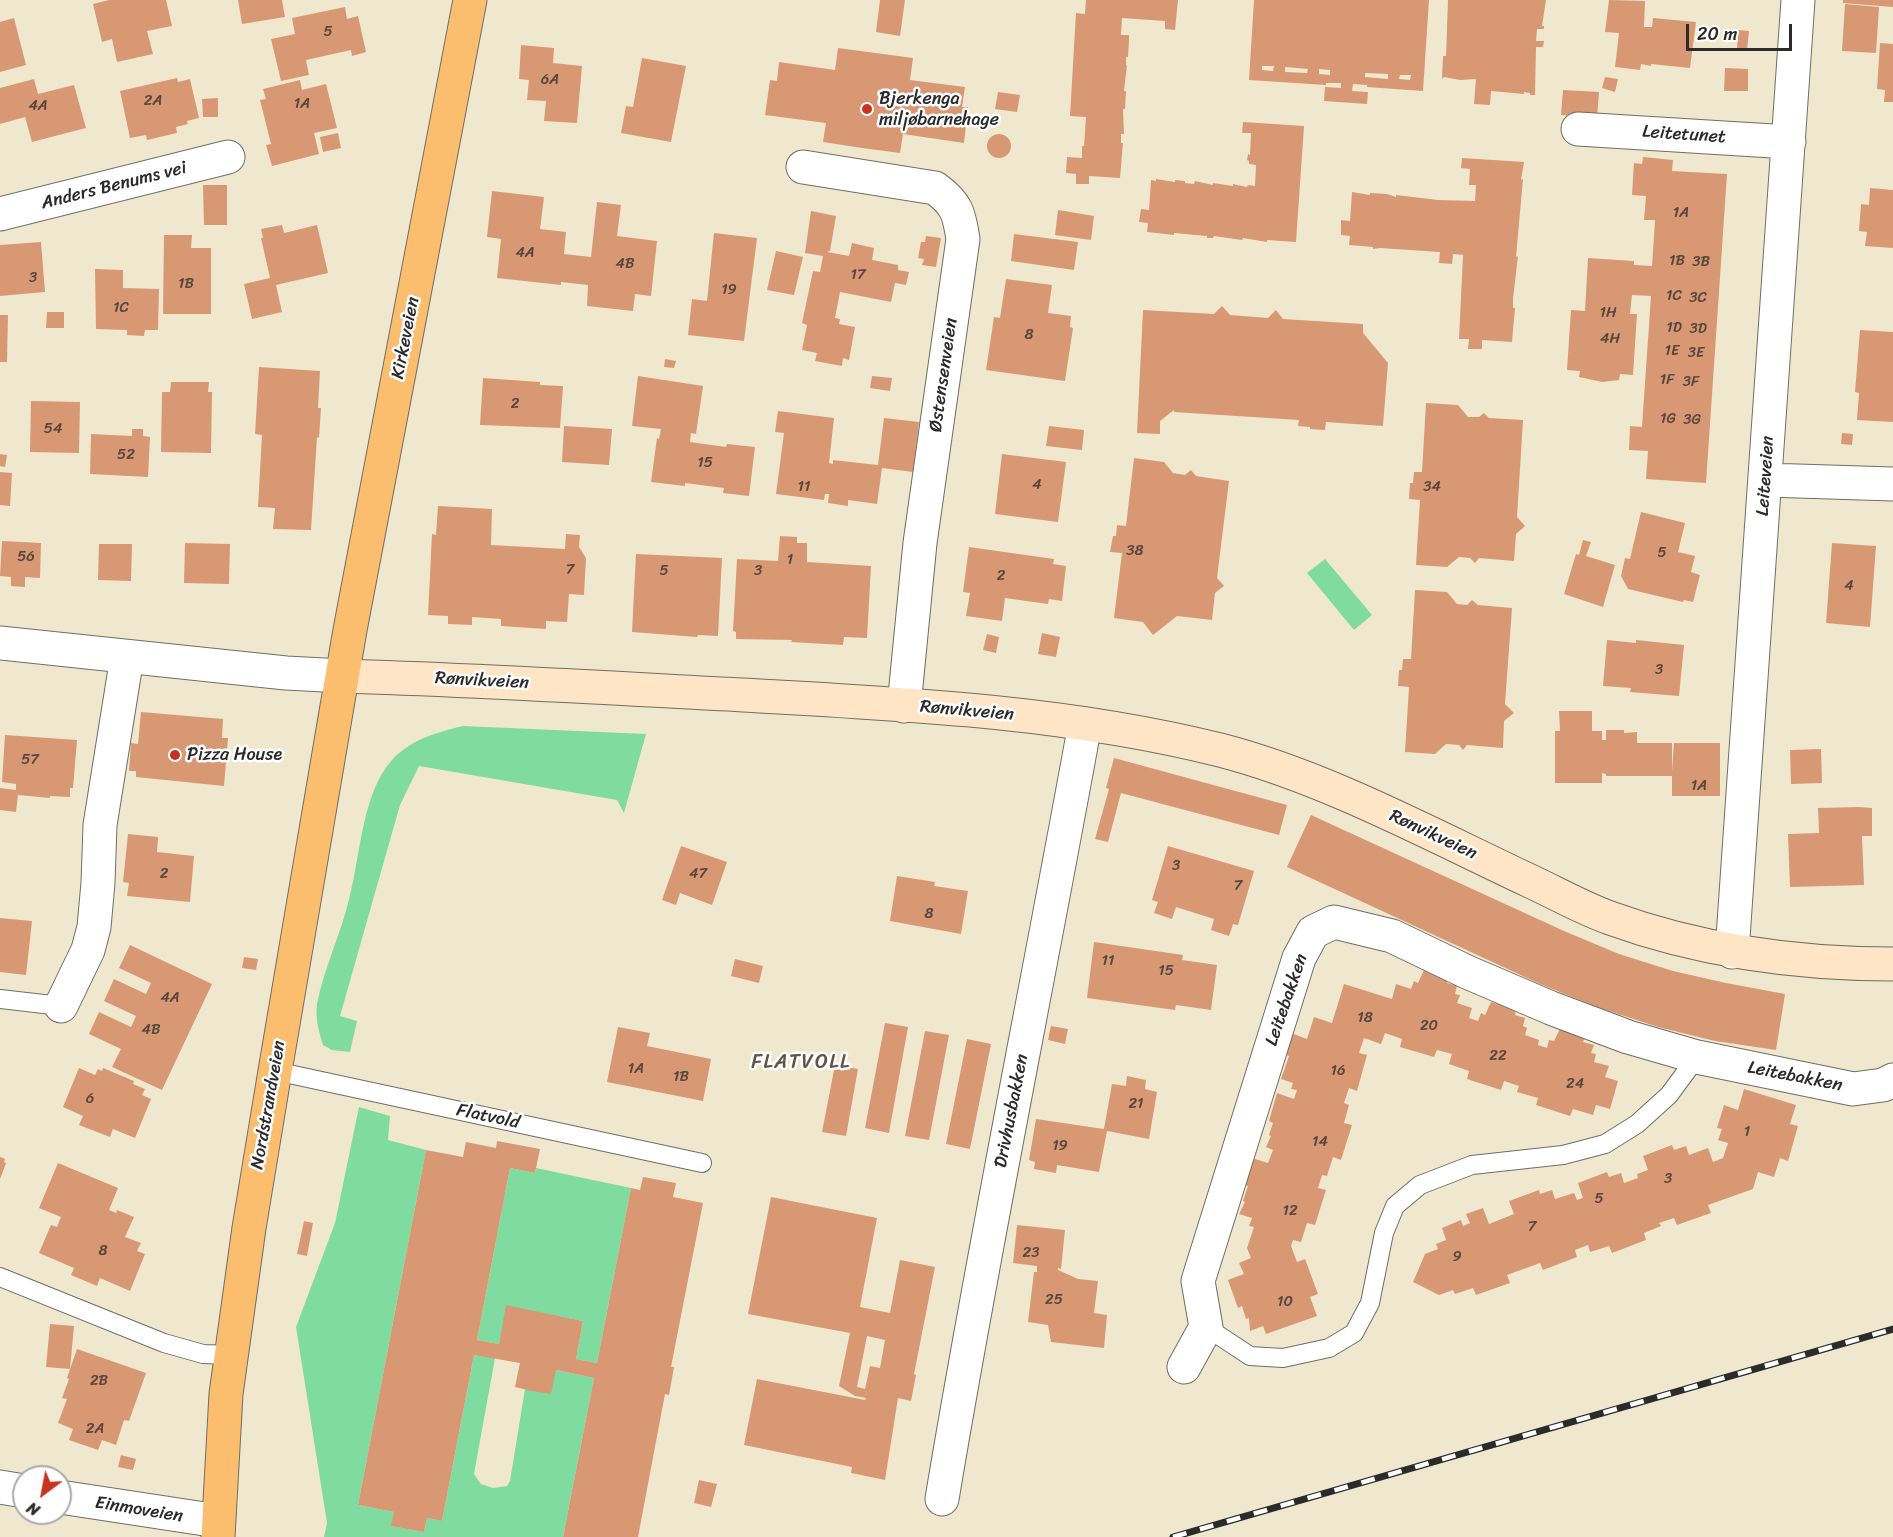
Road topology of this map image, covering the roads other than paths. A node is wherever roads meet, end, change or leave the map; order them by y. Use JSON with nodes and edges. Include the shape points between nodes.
{"nodes":[{"id":1,"x":470,"y":0,"type":"edge"},
{"id":2,"x":1798,"y":0,"type":"edge"},
{"id":3,"x":1578,"y":129,"type":"dead end"},
{"id":4,"x":1789,"y":142,"type":"junction"},
{"id":5,"x":228,"y":157,"type":"dead end"},
{"id":6,"x":802,"y":167,"type":"dead end"},
{"id":7,"x":0,"y":214,"type":"edge"},
{"id":8,"x":1766,"y":480,"type":"junction"},
{"id":9,"x":1893,"y":484,"type":"edge"},
{"id":10,"x":0,"y":643,"type":"edge"},
{"id":11,"x":127,"y":657,"type":"junction"},
{"id":12,"x":343,"y":676,"type":"junction"},
{"id":13,"x":904,"y":706,"type":"junction"},
{"id":14,"x":1084,"y":724,"type":"junction"},
{"id":15,"x":1732,"y":952,"type":"junction"},
{"id":16,"x":1893,"y":964,"type":"edge"},
{"id":17,"x":0,"y":999,"type":"edge"},
{"id":18,"x":61,"y":1006,"type":"joint"},
{"id":19,"x":1697,"y":1057,"type":"junction"},
{"id":20,"x":275,"y":1071,"type":"junction"},
{"id":21,"x":1893,"y":1080,"type":"edge"},
{"id":22,"x":702,"y":1163,"type":"dead end"},
{"id":23,"x":0,"y":1277,"type":"edge"},
{"id":24,"x":1206,"y":1327,"type":"junction"},
{"id":25,"x":231,"y":1355,"type":"junction"},
{"id":26,"x":1184,"y":1367,"type":"dead end"},
{"id":27,"x":72,"y":1499,"type":"edge"},
{"id":28,"x":942,"y":1499,"type":"dead end"},
{"id":29,"x":218,"y":1529,"type":"edge"}],
"edges":[{"from":1,"to":12,"type":"main road","name":"Kirkeveien"},
{"from":2,"to":4,"type":"street","name":"Leiteveien"},
{"from":3,"to":4,"type":"street","name":"Leitetunet"},
{"from":4,"to":8,"type":"street","name":"Leiteveien"},
{"from":5,"to":7,"type":"street","name":"Anders Benums vei"},
{"from":6,"to":13,"type":"street","name":"Østensenveien","via":[[935,188],[950,199],[960,216],[963,239],[920,543]]},
{"from":8,"to":9,"type":"street"},
{"from":8,"to":15,"type":"street","name":"Leiteveien"},
{"from":10,"to":11,"type":"street","name":"Rønvikveien"},
{"from":11,"to":12,"type":"street","name":"Rønvikveien"},
{"from":11,"to":18,"type":"street","via":[[100,825],[94,927],[88,950]]},
{"from":12,"to":13,"type":"street","name":"Rønvikveien"},
{"from":12,"to":20,"type":"main road","name":"Nordstrandveien"},
{"from":13,"to":14,"type":"street","name":"Rønvikveien"},
{"from":14,"to":15,"type":"street","name":"Rønvikveien","via":[[1146,733],[1279,768],[1608,917]]},
{"from":14,"to":28,"type":"street","name":"Drivhusbakken"},
{"from":15,"to":16,"type":"street","name":"Rønvikveien"},
{"from":17,"to":18,"type":"lane"},
{"from":19,"to":21,"type":"street","name":"Leitebakken","via":[[1853,1089]]},
{"from":19,"to":24,"type":"lane","via":[[1669,1095],[1637,1124],[1605,1144],[1563,1155],[1472,1165],[1420,1185],[1395,1206],[1384,1233],[1370,1304],[1354,1333],[1329,1348],[1283,1358],[1250,1356]]},
{"from":19,"to":24,"type":"street","name":"Leitebakken","via":[[1551,1008],[1392,936],[1334,922],[1313,932],[1299,958],[1198,1281]]},
{"from":20,"to":22,"type":"lane","name":"Flatvold"},
{"from":20,"to":25,"type":"main road","name":"Nordstrandveien"},
{"from":23,"to":25,"type":"lane","via":[[164,1343],[203,1354]]},
{"from":24,"to":26,"type":"street"},
{"from":25,"to":29,"type":"main road","name":"Nordstrandveien"},
{"from":27,"to":29,"type":"street","name":"Einmoveien"}]}
